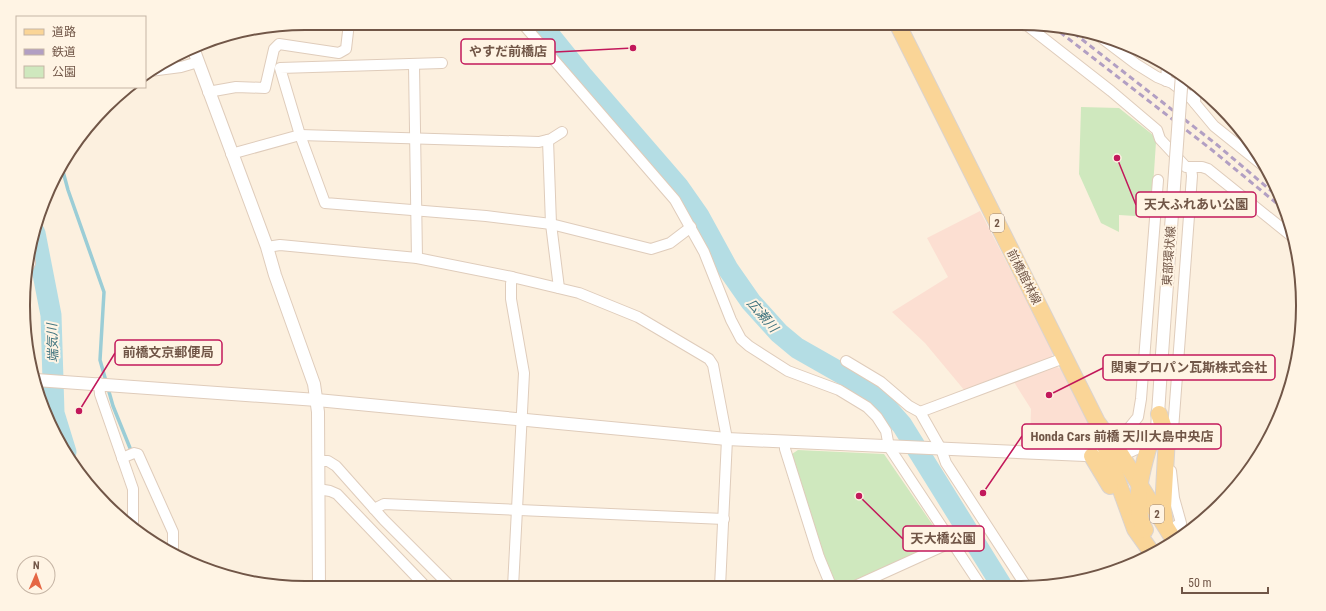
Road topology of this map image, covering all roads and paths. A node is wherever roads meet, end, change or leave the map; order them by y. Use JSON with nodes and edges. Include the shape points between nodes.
{"nodes":[{"id":1,"x":348,"y":30,"type":"edge"},
{"id":2,"x":528,"y":30,"type":"edge"},
{"id":3,"x":900,"y":30,"type":"edge"},
{"id":4,"x":1034,"y":31,"type":"edge"},
{"id":5,"x":1113,"y":46,"type":"edge"},
{"id":6,"x":195,"y":53,"type":"edge"},
{"id":7,"x":198,"y":62,"type":"junction"},
{"id":8,"x":442,"y":63,"type":"dead end"},
{"id":9,"x":414,"y":65,"type":"junction"},
{"id":10,"x":165,"y":69,"type":"edge"},
{"id":11,"x":1167,"y":72,"type":"edge"},
{"id":12,"x":1166,"y":81,"type":"junction"},
{"id":13,"x":1181,"y":82,"type":"edge"},
{"id":14,"x":208,"y":92,"type":"junction"},
{"id":15,"x":1196,"y":93,"type":"edge"},
{"id":16,"x":1195,"y":102,"type":"junction"},
{"id":17,"x":562,"y":132,"type":"dead end"},
{"id":18,"x":300,"y":136,"type":"junction"},
{"id":19,"x":414,"y":138,"type":"junction"},
{"id":20,"x":548,"y":140,"type":"junction"},
{"id":21,"x":231,"y":154,"type":"junction"},
{"id":22,"x":1252,"y":156,"type":"edge"},
{"id":23,"x":1191,"y":167,"type":"junction"},
{"id":24,"x":1158,"y":180,"type":"dead end"},
{"id":25,"x":416,"y":210,"type":"junction"},
{"id":26,"x":551,"y":224,"type":"junction"},
{"id":27,"x":691,"y":227,"type":"junction"},
{"id":28,"x":1286,"y":232,"type":"edge"},
{"id":29,"x":267,"y":247,"type":"junction"},
{"id":30,"x":417,"y":258,"type":"junction"},
{"id":31,"x":512,"y":277,"type":"junction"},
{"id":32,"x":559,"y":288,"type":"junction"},
{"id":33,"x":1064,"y":358,"type":"junction"},
{"id":34,"x":846,"y":361,"type":"dead end"},
{"id":35,"x":40,"y":380,"type":"edge"},
{"id":36,"x":99,"y":383,"type":"junction"},
{"id":37,"x":318,"y":400,"type":"junction"},
{"id":38,"x":920,"y":412,"type":"junction"},
{"id":39,"x":1159,"y":414,"type":"junction"},
{"id":40,"x":522,"y":419,"type":"junction"},
{"id":41,"x":1151,"y":439,"type":"junction"},
{"id":42,"x":727,"y":440,"type":"junction"},
{"id":43,"x":785,"y":442,"type":"junction"},
{"id":44,"x":895,"y":448,"type":"junction"},
{"id":45,"x":936,"y":449,"type":"junction"},
{"id":46,"x":1113,"y":454,"type":"junction"},
{"id":47,"x":122,"y":458,"type":"junction"},
{"id":48,"x":319,"y":461,"type":"junction"},
{"id":49,"x":1140,"y":488,"type":"junction"},
{"id":50,"x":318,"y":489,"type":"junction"},
{"id":51,"x":374,"y":509,"type":"junction"},
{"id":52,"x":516,"y":510,"type":"junction"},
{"id":53,"x":724,"y":519,"type":"junction"},
{"id":54,"x":133,"y":520,"type":"edge"},
{"id":55,"x":1171,"y":535,"type":"edge"},
{"id":56,"x":952,"y":542,"type":"junction"},
{"id":57,"x":1155,"y":546,"type":"edge"},
{"id":58,"x":173,"y":547,"type":"edge"},
{"id":59,"x":1149,"y":549,"type":"edge"},
{"id":60,"x":319,"y":581,"type":"edge"},
{"id":61,"x":417,"y":581,"type":"edge"},
{"id":62,"x":445,"y":581,"type":"edge"},
{"id":63,"x":513,"y":581,"type":"edge"},
{"id":64,"x":720,"y":581,"type":"edge"},
{"id":65,"x":829,"y":581,"type":"edge"},
{"id":66,"x":866,"y":581,"type":"edge"},
{"id":67,"x":978,"y":581,"type":"edge"},
{"id":68,"x":1023,"y":581,"type":"edge"}],
"edges":[{"from":1,"to":14,"type":"street","via":[[346,49],[340,53],[279,44],[274,49],[265,88],[236,87]]},
{"from":2,"to":27,"type":"street","via":[[674,200]]},
{"from":3,"to":33,"type":"main road","name":"前橋館林線","number":"2"},
{"from":4,"to":23,"type":"street","via":[[1155,128],[1160,139],[1186,167]]},
{"from":5,"to":12,"type":"street","via":[[1136,64]]},
{"from":6,"to":7,"type":"street"},
{"from":7,"to":10,"type":"street"},
{"from":7,"to":14,"type":"street"},
{"from":8,"to":9,"type":"street"},
{"from":9,"to":18,"type":"street","via":[[280,68]]},
{"from":9,"to":19,"type":"street"},
{"from":11,"to":12,"type":"street"},
{"from":12,"to":16,"type":"street"},
{"from":13,"to":39,"type":"street","name":"東部環状線","bridge":true},
{"from":14,"to":21,"type":"street"},
{"from":15,"to":16,"type":"street"},
{"from":16,"to":22,"type":"street","via":[[1214,126]]},
{"from":17,"to":20,"type":"street"},
{"from":18,"to":19,"type":"street"},
{"from":18,"to":21,"type":"street"},
{"from":18,"to":25,"type":"street","via":[[325,203]]},
{"from":19,"to":20,"type":"street","via":[[539,142]]},
{"from":19,"to":25,"type":"street"},
{"from":20,"to":26,"type":"street"},
{"from":21,"to":29,"type":"street"},
{"from":23,"to":28,"type":"street","via":[[1208,169]]},
{"from":23,"to":55,"type":"street","via":[[1171,458],[1173,486],[1181,523]]},
{"from":24,"to":46,"type":"street","via":[[1141,399],[1138,417],[1130,428],[1132,434]]},
{"from":25,"to":26,"type":"street"},
{"from":25,"to":30,"type":"street"},
{"from":26,"to":27,"type":"street","via":[[651,249],[670,243]]},
{"from":26,"to":32,"type":"street"},
{"from":27,"to":44,"type":"street","via":[[741,339],[788,370],[839,390],[867,407],[884,427]]},
{"from":29,"to":30,"type":"street","via":[[280,244]]},
{"from":29,"to":37,"type":"street"},
{"from":30,"to":31,"type":"street"},
{"from":31,"to":32,"type":"street"},
{"from":31,"to":40,"type":"street","via":[[511,299],[523,364]]},
{"from":32,"to":42,"type":"street","via":[[621,309],[709,359],[713,365]]},
{"from":33,"to":38,"type":"street"},
{"from":33,"to":46,"type":"main road","name":"前橋館林線","number":"2"},
{"from":34,"to":38,"type":"street","via":[[881,382]]},
{"from":35,"to":36,"type":"street"},
{"from":36,"to":37,"type":"street"},
{"from":36,"to":47,"type":"street","via":[[100,394]]},
{"from":37,"to":40,"type":"street"},
{"from":37,"to":48,"type":"street"},
{"from":38,"to":45,"type":"street"},
{"from":39,"to":41,"type":"street","name":"東部環状線","via":[[1157,428]]},
{"from":39,"to":55,"type":"main road","via":[[1167,437],[1163,508]]},
{"from":40,"to":42,"type":"street"},
{"from":40,"to":52,"type":"street"},
{"from":41,"to":46,"type":"street"},
{"from":41,"to":49,"type":"main road"},
{"from":42,"to":43,"type":"street"},
{"from":42,"to":53,"type":"street"},
{"from":43,"to":44,"type":"street"},
{"from":43,"to":65,"type":"street","via":[[819,557]]},
{"from":44,"to":45,"type":"street"},
{"from":44,"to":56,"type":"street"},
{"from":45,"to":46,"type":"street"},
{"from":45,"to":68,"type":"street"},
{"from":46,"to":49,"type":"main road","name":"前橋館林線","number":"2"},
{"from":46,"to":59,"type":"main road","name":"前橋館林線","number":"2","via":[[1135,529]]},
{"from":47,"to":54,"type":"street","via":[[134,495]]},
{"from":47,"to":58,"type":"street","via":[[138,454],[173,532]]},
{"from":48,"to":50,"type":"street"},
{"from":48,"to":51,"type":"street","via":[[328,461],[336,466]]},
{"from":49,"to":55,"type":"main road","name":"前橋館林線","number":"2"},
{"from":49,"to":57,"type":"main road","via":[[1142,524]]},
{"from":50,"to":60,"type":"street"},
{"from":50,"to":61,"type":"street","via":[[330,490],[337,494]]},
{"from":51,"to":52,"type":"street","via":[[384,504]]},
{"from":51,"to":62,"type":"street"},
{"from":52,"to":53,"type":"street"},
{"from":52,"to":63,"type":"street"},
{"from":53,"to":64,"type":"street"},
{"from":56,"to":66,"type":"street"},
{"from":56,"to":67,"type":"street"}]}
